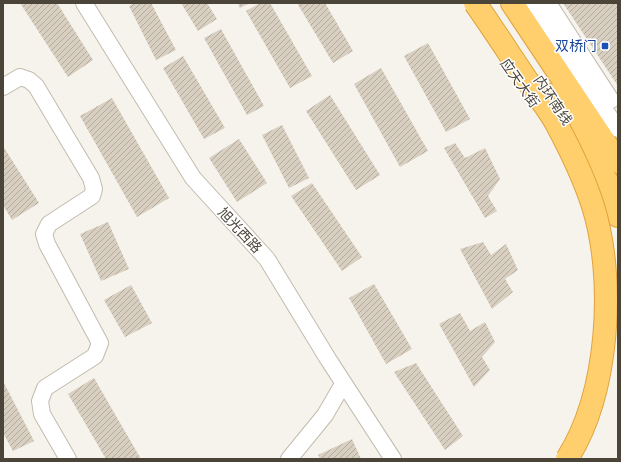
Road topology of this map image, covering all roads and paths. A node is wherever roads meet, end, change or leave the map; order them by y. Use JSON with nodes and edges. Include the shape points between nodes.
{"nodes":[{"id":1,"x":84,"y":3,"type":"edge"},
{"id":2,"x":463,"y":3,"type":"edge"},
{"id":3,"x":475,"y":3,"type":"edge"},
{"id":4,"x":487,"y":3,"type":"edge"},
{"id":5,"x":512,"y":3,"type":"edge"},
{"id":6,"x":525,"y":3,"type":"edge"},
{"id":7,"x":531,"y":3,"type":"edge"},
{"id":8,"x":548,"y":3,"type":"edge"},
{"id":9,"x":3,"y":87,"type":"edge"},
{"id":10,"x":590,"y":97,"type":"junction"},
{"id":11,"x":618,"y":111,"type":"edge"},
{"id":12,"x":556,"y":123,"type":"junction"},
{"id":13,"x":618,"y":129,"type":"edge"},
{"id":14,"x":618,"y":134,"type":"edge"},
{"id":15,"x":618,"y":140,"type":"edge"},
{"id":16,"x":618,"y":162,"type":"edge"},
{"id":17,"x":618,"y":198,"type":"edge"},
{"id":18,"x":618,"y":216,"type":"edge"},
{"id":19,"x":618,"y":222,"type":"edge"},
{"id":20,"x":343,"y":384,"type":"junction"},
{"id":21,"x":68,"y":459,"type":"edge"},
{"id":22,"x":289,"y":459,"type":"edge"},
{"id":23,"x":393,"y":459,"type":"edge"},
{"id":24,"x":567,"y":459,"type":"edge"}],
"edges":[{"from":1,"to":20,"type":"street","name":"旭光西路","via":[[193,178],[267,259]]},
{"from":2,"to":19,"type":"street","name":"应天大街"},
{"from":3,"to":12,"type":"highway","bridge":true},
{"from":4,"to":17,"type":"highway","name":"内环南线"},
{"from":5,"to":16,"type":"highway","name":"内环南线"},
{"from":6,"to":10,"type":"highway"},
{"from":7,"to":13,"type":"street"},
{"from":8,"to":11,"type":"street"},
{"from":9,"to":21,"type":"street","via":[[20,77],[36,86],[91,178],[94,189],[92,196],[49,224],[44,234],[100,343],[95,356],[45,388],[40,401],[42,414]]},
{"from":10,"to":14,"type":"highway"},
{"from":10,"to":15,"type":"highway"},
{"from":12,"to":18,"type":"highway","bridge":true},
{"from":12,"to":24,"type":"highway","bridge":true,"via":[[593,208],[605,266],[605,333],[601,368],[585,423]]},
{"from":20,"to":22,"type":"street","via":[[325,415]]},
{"from":20,"to":23,"type":"street","name":"旭光西路"}]}
